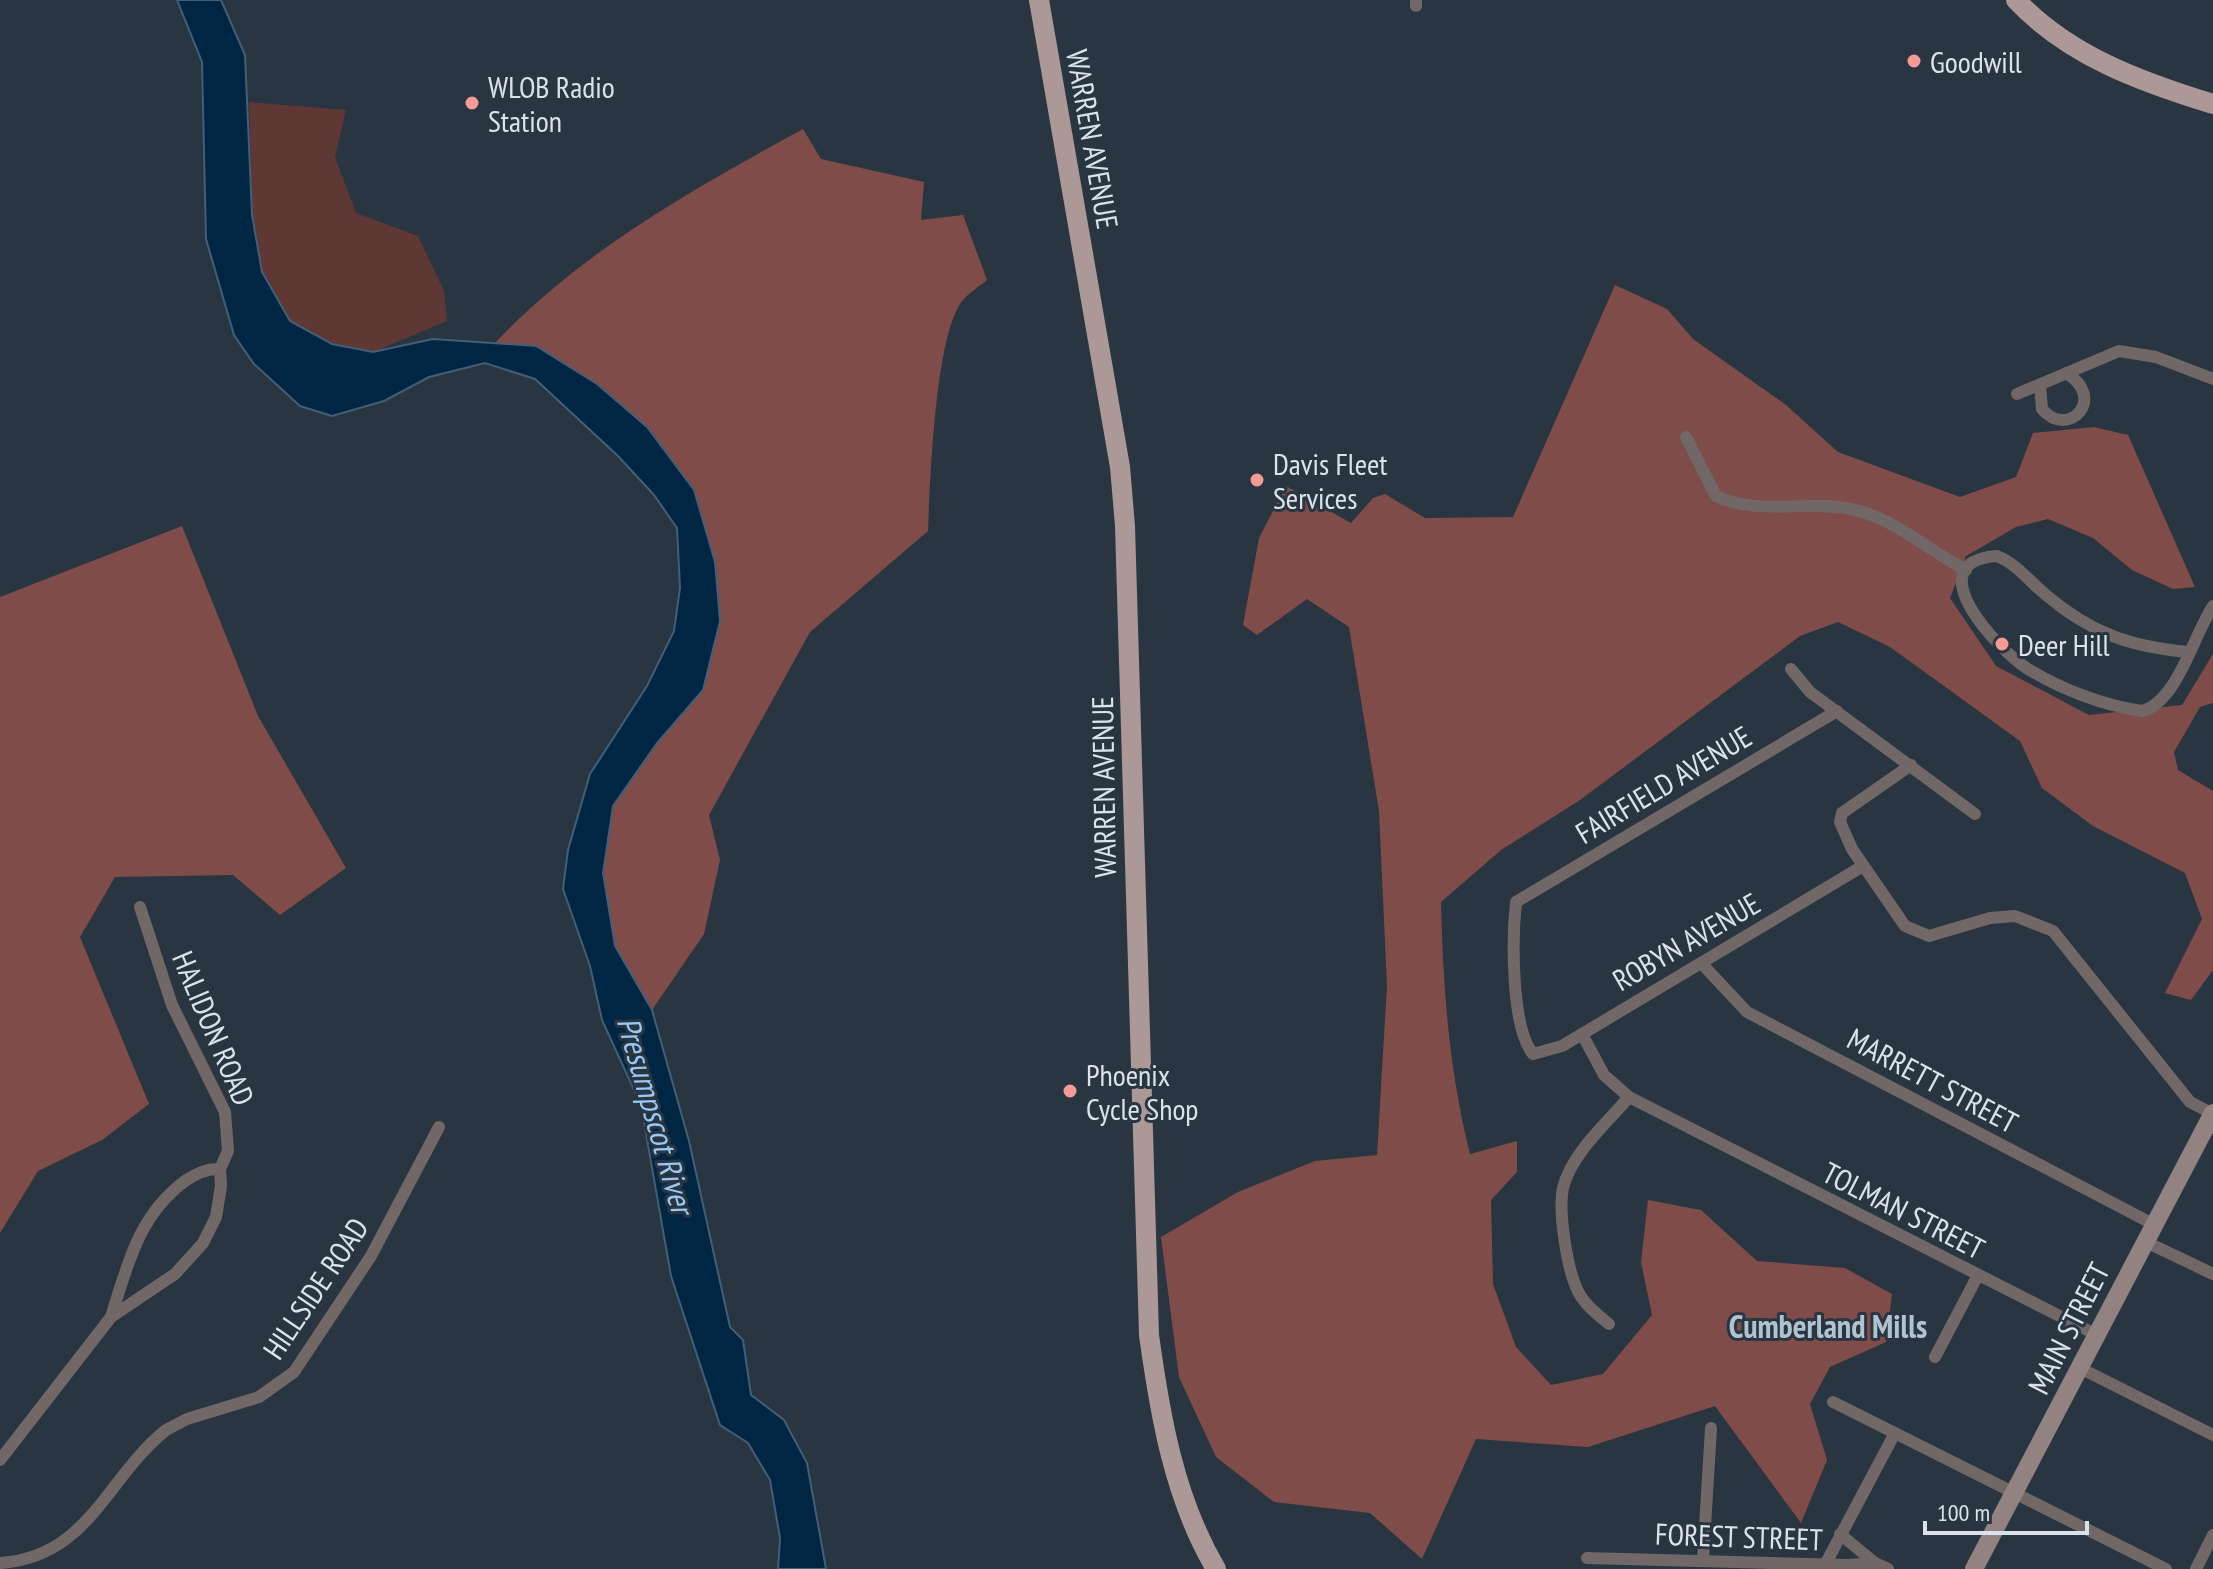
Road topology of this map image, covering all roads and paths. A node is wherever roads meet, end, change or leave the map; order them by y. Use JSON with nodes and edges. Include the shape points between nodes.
{"nodes":[{"id":1,"x":1039,"y":0,"type":"edge"},
{"id":2,"x":2016,"y":0,"type":"edge"},
{"id":3,"x":2213,"y":104,"type":"edge"},
{"id":4,"x":2066,"y":373,"type":"junction"},
{"id":5,"x":2213,"y":379,"type":"edge"},
{"id":6,"x":2040,"y":385,"type":"junction"},
{"id":7,"x":2017,"y":394,"type":"dead end"},
{"id":8,"x":1686,"y":437,"type":"dead end"},
{"id":9,"x":1966,"y":570,"type":"junction"},
{"id":10,"x":2213,"y":606,"type":"edge"},
{"id":11,"x":2189,"y":652,"type":"junction"},
{"id":12,"x":1791,"y":669,"type":"dead end"},
{"id":13,"x":1837,"y":711,"type":"junction"},
{"id":14,"x":1911,"y":765,"type":"junction"},
{"id":15,"x":1975,"y":814,"type":"dead end"},
{"id":16,"x":1863,"y":866,"type":"junction"},
{"id":17,"x":140,"y":907,"type":"dead end"},
{"id":18,"x":1703,"y":965,"type":"junction"},
{"id":19,"x":1582,"y":1034,"type":"junction"},
{"id":20,"x":1533,"y":1054,"type":"joint"},
{"id":21,"x":1629,"y":1097,"type":"junction"},
{"id":22,"x":2213,"y":1114,"type":"edge"},
{"id":23,"x":439,"y":1127,"type":"dead end"},
{"id":24,"x":220,"y":1169,"type":"junction"},
{"id":25,"x":2153,"y":1224,"type":"junction"},
{"id":26,"x":2144,"y":1241,"type":"junction"},
{"id":27,"x":2213,"y":1274,"type":"edge"},
{"id":28,"x":1977,"y":1277,"type":"junction"},
{"id":29,"x":111,"y":1317,"type":"junction"},
{"id":30,"x":1609,"y":1324,"type":"dead end"},
{"id":31,"x":2097,"y":1335,"type":"junction"},
{"id":32,"x":1935,"y":1357,"type":"dead end"},
{"id":33,"x":2080,"y":1368,"type":"junction"},
{"id":34,"x":1833,"y":1402,"type":"dead end"},
{"id":35,"x":1711,"y":1428,"type":"dead end"},
{"id":36,"x":1895,"y":1433,"type":"junction"},
{"id":37,"x":2213,"y":1435,"type":"edge"},
{"id":38,"x":0,"y":1460,"type":"edge"},
{"id":39,"x":2014,"y":1492,"type":"junction"},
{"id":40,"x":1840,"y":1534,"type":"junction"},
{"id":41,"x":2213,"y":1535,"type":"edge"},
{"id":42,"x":1587,"y":1558,"type":"dead end"},
{"id":43,"x":1703,"y":1560,"type":"junction"},
{"id":44,"x":0,"y":1563,"type":"edge"},
{"id":45,"x":1826,"y":1563,"type":"junction"},
{"id":46,"x":1875,"y":1563,"type":"junction"},
{"id":47,"x":1216,"y":1569,"type":"edge"},
{"id":48,"x":1888,"y":1569,"type":"edge"},
{"id":49,"x":1974,"y":1569,"type":"edge"},
{"id":50,"x":2166,"y":1569,"type":"edge"},
{"id":51,"x":2196,"y":1569,"type":"edge"}],
"edges":[{"from":1,"to":47,"type":"main road","name":"WARREN AVENUE","via":[[1120,467],[1125,526],[1149,1335],[1174,1468]]},
{"from":2,"to":3,"type":"main road","via":[[2083,53]]},
{"from":4,"to":5,"type":"street","via":[[2107,354],[2132,351]]},
{"from":4,"to":6,"type":"street"},
{"from":4,"to":6,"type":"street","via":[[2084,390],[2084,405],[2075,417],[2061,421],[2047,415]]},
{"from":6,"to":7,"type":"street"},
{"from":8,"to":9,"type":"street","via":[[1716,496],[1754,506],[1852,509],[1877,517]]},
{"from":9,"to":11,"type":"street","via":[[1984,557],[1997,556],[2096,631],[2157,649]]},
{"from":9,"to":11,"type":"street","via":[[1963,597],[1995,638],[2027,668],[2071,690],[2130,709],[2155,707],[2169,693]]},
{"from":10,"to":11,"type":"street"},
{"from":12,"to":13,"type":"street","via":[[1810,692]]},
{"from":13,"to":14,"type":"street"},
{"from":13,"to":20,"type":"street","name":"FAIRFIELD AVENUE","via":[[1516,902],[1520,1028]]},
{"from":14,"to":15,"type":"street"},
{"from":14,"to":16,"type":"street","via":[[1842,813],[1843,831]]},
{"from":16,"to":18,"type":"street","name":"ROBYN AVENUE"},
{"from":16,"to":22,"type":"street","via":[[1898,917],[1916,933],[1929,936],[2015,916],[2053,931],[2190,1102]]},
{"from":17,"to":24,"type":"street","name":"HALIDON ROAD","via":[[172,1005],[225,1112],[228,1151]]},
{"from":18,"to":19,"type":"street","name":"ROBYN AVENUE"},
{"from":18,"to":25,"type":"street","name":"MARRETT STREET","via":[[1747,1012]]},
{"from":19,"to":20,"type":"street","name":"ROBYN AVENUE"},
{"from":19,"to":21,"type":"street","name":"TOLMAN STREET","via":[[1604,1075]]},
{"from":21,"to":28,"type":"street","name":"TOLMAN STREET"},
{"from":21,"to":30,"type":"street","via":[[1582,1152],[1563,1188],[1564,1229],[1576,1289]]},
{"from":22,"to":25,"type":"main road","name":"MAIN STREET"},
{"from":23,"to":44,"type":"street","name":"HILLSIDE ROAD","via":[[371,1256],[294,1372],[259,1397],[166,1430],[69,1538],[38,1557]]},
{"from":24,"to":29,"type":"street","name":"HALIDON ROAD","via":[[216,1217],[203,1243],[175,1274]]},
{"from":24,"to":29,"type":"street","name":"HALIDON ROAD","via":[[190,1178],[151,1216],[131,1250]]},
{"from":25,"to":26,"type":"main road","name":"MAIN STREET"},
{"from":26,"to":27,"type":"street"},
{"from":26,"to":31,"type":"main road","name":"MAIN STREET"},
{"from":28,"to":31,"type":"street","name":"TOLMAN STREET"},
{"from":28,"to":32,"type":"street"},
{"from":29,"to":38,"type":"street","name":"HALIDON ROAD"},
{"from":31,"to":33,"type":"main road","name":"MAIN STREET"},
{"from":33,"to":37,"type":"street"},
{"from":33,"to":39,"type":"main road","name":"MAIN STREET"},
{"from":34,"to":36,"type":"street"},
{"from":35,"to":43,"type":"street"},
{"from":36,"to":39,"type":"street"},
{"from":36,"to":40,"type":"street"},
{"from":39,"to":49,"type":"main road","name":"MAIN STREET"},
{"from":39,"to":50,"type":"street"},
{"from":40,"to":45,"type":"street"},
{"from":40,"to":46,"type":"street"},
{"from":41,"to":51,"type":"street"},
{"from":42,"to":43,"type":"street","name":"FOREST STREET"},
{"from":43,"to":45,"type":"street","name":"FOREST STREET"},
{"from":45,"to":46,"type":"street","name":"FOREST STREET"},
{"from":46,"to":48,"type":"street","name":"FOREST STREET"}]}
